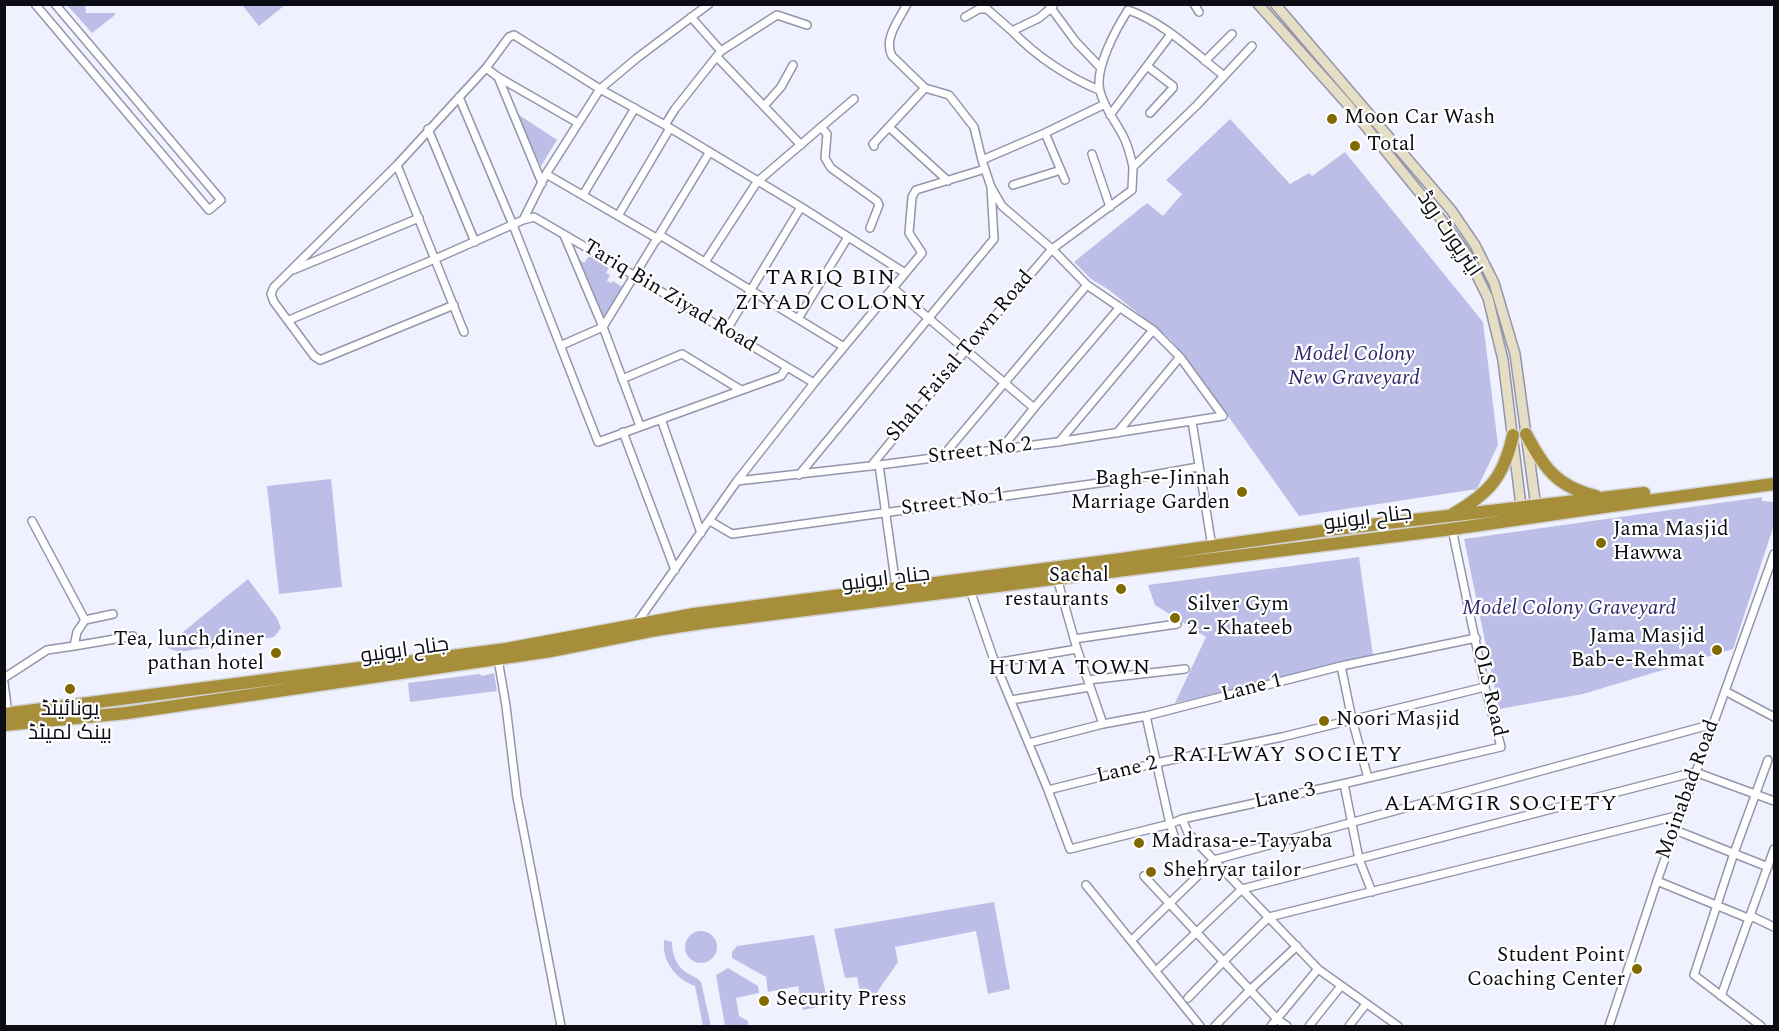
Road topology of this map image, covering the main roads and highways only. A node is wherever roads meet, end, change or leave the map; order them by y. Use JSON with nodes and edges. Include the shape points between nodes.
{"nodes":[{"id":1,"x":1258,"y":4,"type":"edge"},
{"id":2,"x":1275,"y":4,"type":"edge"},
{"id":3,"x":1526,"y":434,"type":"junction"},
{"id":4,"x":1513,"y":435,"type":"junction"},
{"id":5,"x":1774,"y":476,"type":"edge"},
{"id":6,"x":1774,"y":484,"type":"edge"},
{"id":7,"x":1603,"y":498,"type":"junction"},
{"id":8,"x":1536,"y":507,"type":"junction"},
{"id":9,"x":1522,"y":514,"type":"junction"},
{"id":10,"x":1449,"y":523,"type":"junction"},
{"id":11,"x":10,"y":718,"type":"edge"}],
"edges":[{"from":1,"to":4,"type":"main road","name":"ایئرپورٹ روڈ","via":[[1349,106],[1467,255],[1488,298],[1503,360]]},
{"from":2,"to":3,"type":"main road","name":"ایئرپورٹ روڈ","via":[[1444,201],[1475,245],[1494,282],[1515,354]]},
{"from":3,"to":7,"type":"highway","via":[[1539,459],[1555,477],[1574,489]]},
{"from":3,"to":8,"type":"main road","name":"ایئرپورٹ روڈ"},
{"from":4,"to":9,"type":"main road","name":"ایئرپورٹ روڈ"},
{"from":4,"to":10,"type":"highway","via":[[1504,466],[1490,488]]},
{"from":5,"to":7,"type":"highway","name":"جناح ایونیو"},
{"from":6,"to":9,"type":"highway","name":"جناح ایونیو"},
{"from":7,"to":8,"type":"highway","name":"جناح ایونیو"},
{"from":8,"to":9,"type":"highway","name":"جناح ایونیو"},
{"from":9,"to":10,"type":"highway","name":"جناح ایونیو"},
{"from":10,"to":11,"type":"highway","name":"جناح ایونیو","via":[[1328,530],[694,614],[506,649]]},
{"from":10,"to":11,"type":"highway","name":"جناح ایونیو","via":[[702,623],[550,651],[127,712]]}]}
